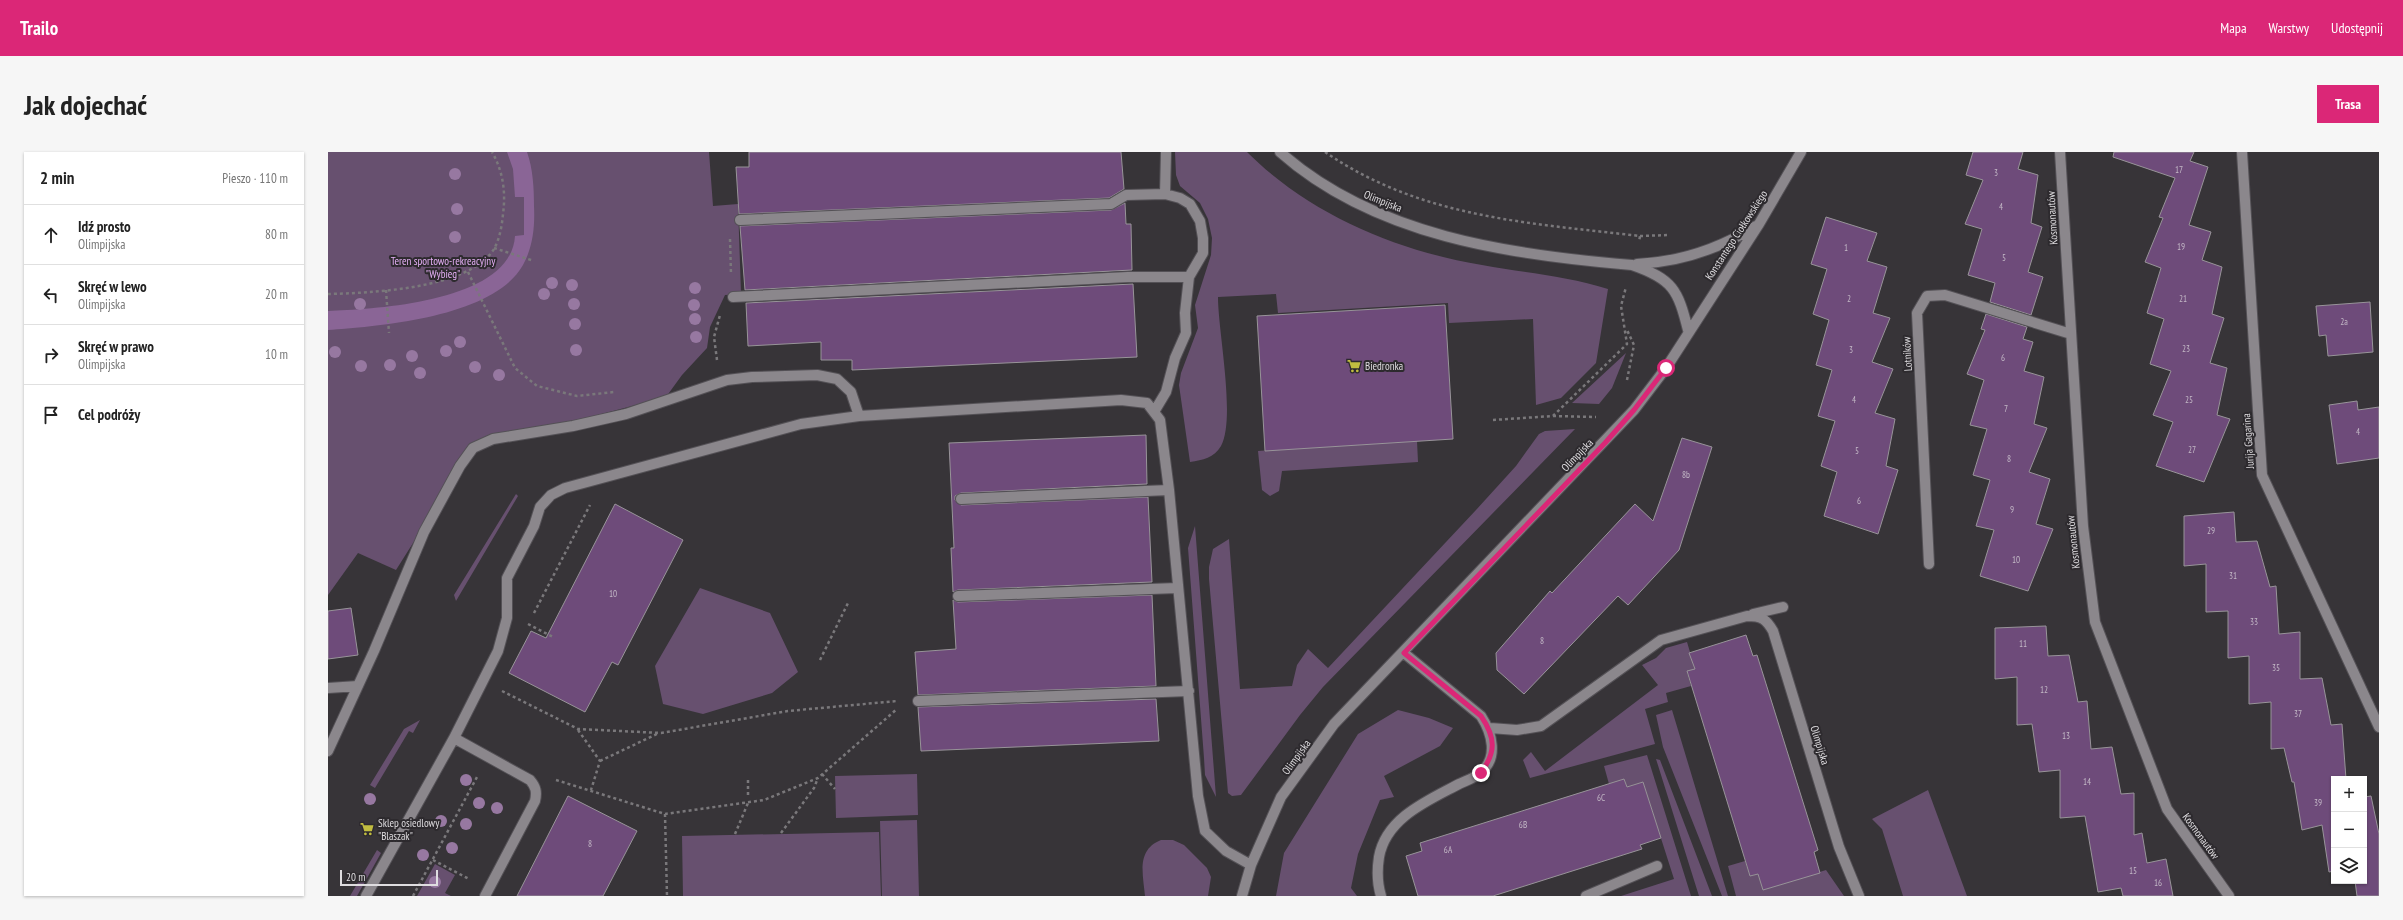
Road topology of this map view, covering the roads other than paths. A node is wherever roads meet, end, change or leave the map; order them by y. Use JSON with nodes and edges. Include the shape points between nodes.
{"nodes":[{"id":1,"x":1166,"y":152,"type":"edge"},
{"id":2,"x":1280,"y":152,"type":"edge"},
{"id":3,"x":1801,"y":152,"type":"edge"},
{"id":4,"x":2060,"y":152,"type":"edge"},
{"id":5,"x":2242,"y":152,"type":"edge"},
{"id":6,"x":1165,"y":194,"type":"junction"},
{"id":7,"x":740,"y":220,"type":"road end"},
{"id":8,"x":1759,"y":224,"type":"junction"},
{"id":9,"x":1632,"y":265,"type":"junction"},
{"id":10,"x":1189,"y":277,"type":"junction"},
{"id":11,"x":733,"y":297,"type":"road end"},
{"id":12,"x":1688,"y":330,"type":"junction"},
{"id":13,"x":2071,"y":334,"type":"junction"},
{"id":14,"x":1154,"y":412,"type":"junction"},
{"id":15,"x":859,"y":416,"type":"junction"},
{"id":16,"x":1169,"y":490,"type":"junction"},
{"id":17,"x":961,"y":499,"type":"dead end"},
{"id":18,"x":1929,"y":564,"type":"dead end"},
{"id":19,"x":1177,"y":588,"type":"junction"},
{"id":20,"x":958,"y":596,"type":"dead end"},
{"id":21,"x":1783,"y":607,"type":"dead end"},
{"id":22,"x":1747,"y":616,"type":"junction"},
{"id":23,"x":1404,"y":653,"type":"junction"},
{"id":24,"x":358,"y":686,"type":"junction"},
{"id":25,"x":328,"y":688,"type":"edge"},
{"id":26,"x":1188,"y":690,"type":"junction"},
{"id":27,"x":918,"y":701,"type":"dead end"},
{"id":28,"x":2379,"y":727,"type":"edge"},
{"id":29,"x":1490,"y":728,"type":"junction"},
{"id":30,"x":454,"y":738,"type":"junction"},
{"id":31,"x":328,"y":751,"type":"edge"},
{"id":32,"x":1251,"y":865,"type":"junction"},
{"id":33,"x":1657,"y":866,"type":"dead end"},
{"id":34,"x":366,"y":896,"type":"edge"},
{"id":35,"x":485,"y":896,"type":"edge"},
{"id":36,"x":1242,"y":896,"type":"edge"},
{"id":37,"x":1382,"y":896,"type":"edge"},
{"id":38,"x":1586,"y":896,"type":"edge"},
{"id":39,"x":1859,"y":896,"type":"edge"},
{"id":40,"x":2229,"y":896,"type":"edge"}],
"edges":[{"from":1,"to":6,"type":"street"},
{"from":2,"to":9,"type":"street","name":"Olimpijska","via":[[1321,184],[1350,201],[1414,227],[1480,246]]},
{"from":3,"to":8,"type":"street","name":"Konstantego Ciołkowskiego"},
{"from":4,"to":13,"type":"street","name":"Kosmonautów"},
{"from":5,"to":28,"type":"street","name":"Jurija Gagarina","via":[[2262,475]]},
{"from":6,"to":7,"type":"street","via":[[1126,195],[1112,204]]},
{"from":6,"to":10,"type":"street","via":[[1190,204],[1200,221],[1202,253]]},
{"from":8,"to":9,"type":"street","name":"Olimpijska","via":[[1736,238],[1694,255],[1661,263]]},
{"from":8,"to":12,"type":"street","name":"Konstantego Ciołkowskiego"},
{"from":9,"to":12,"type":"street","name":"Olimpijska","via":[[1655,273],[1668,284],[1680,300]]},
{"from":10,"to":11,"type":"street","via":[[1128,277]]},
{"from":10,"to":14,"type":"street","via":[[1185,313],[1186,333],[1175,358],[1166,392]]},
{"from":12,"to":23,"type":"street","name":"Olimpijska","via":[[1666,368],[1634,410]]},
{"from":13,"to":18,"type":"street","name":"Lotników","via":[[1944,295],[1927,296],[1917,313]]},
{"from":13,"to":40,"type":"street","name":"Kosmonautów","via":[[2083,526],[2095,622],[2167,809]]},
{"from":14,"to":15,"type":"street","via":[[1147,403],[1121,400]]},
{"from":14,"to":16,"type":"street","via":[[1160,420]]},
{"from":15,"to":24,"type":"street","via":[[851,392],[837,378],[817,375],[727,380],[626,414],[574,426],[493,439],[473,448],[460,466],[424,532]]},
{"from":15,"to":30,"type":"street","via":[[801,424],[565,488],[551,495],[540,507],[534,526],[507,578],[504,635]]},
{"from":16,"to":17,"type":"street"},
{"from":16,"to":19,"type":"street"},
{"from":19,"to":20,"type":"street"},
{"from":19,"to":26,"type":"street"},
{"from":21,"to":22,"type":"street","name":"Olimpijska"},
{"from":22,"to":29,"type":"street","name":"Olimpijska","via":[[1661,640],[1541,726],[1516,730]]},
{"from":22,"to":39,"type":"street","name":"Olimpijska","via":[[1766,619],[1773,631],[1840,847]]},
{"from":23,"to":29,"type":"street","via":[[1481,716]]},
{"from":23,"to":32,"type":"street","name":"Olimpijska","via":[[1334,724],[1281,797]]},
{"from":24,"to":25,"type":"street"},
{"from":24,"to":31,"type":"street"},
{"from":26,"to":27,"type":"street"},
{"from":26,"to":32,"type":"street","via":[[1198,796],[1206,831],[1226,851]]},
{"from":29,"to":37,"type":"street","via":[[1493,746],[1489,761],[1481,773],[1431,798],[1398,821],[1381,848],[1377,872]]},
{"from":30,"to":34,"type":"street"},
{"from":30,"to":35,"type":"street","via":[[530,780],[537,793]]},
{"from":32,"to":36,"type":"street","name":"Olimpijska"},
{"from":33,"to":38,"type":"street"}]}
